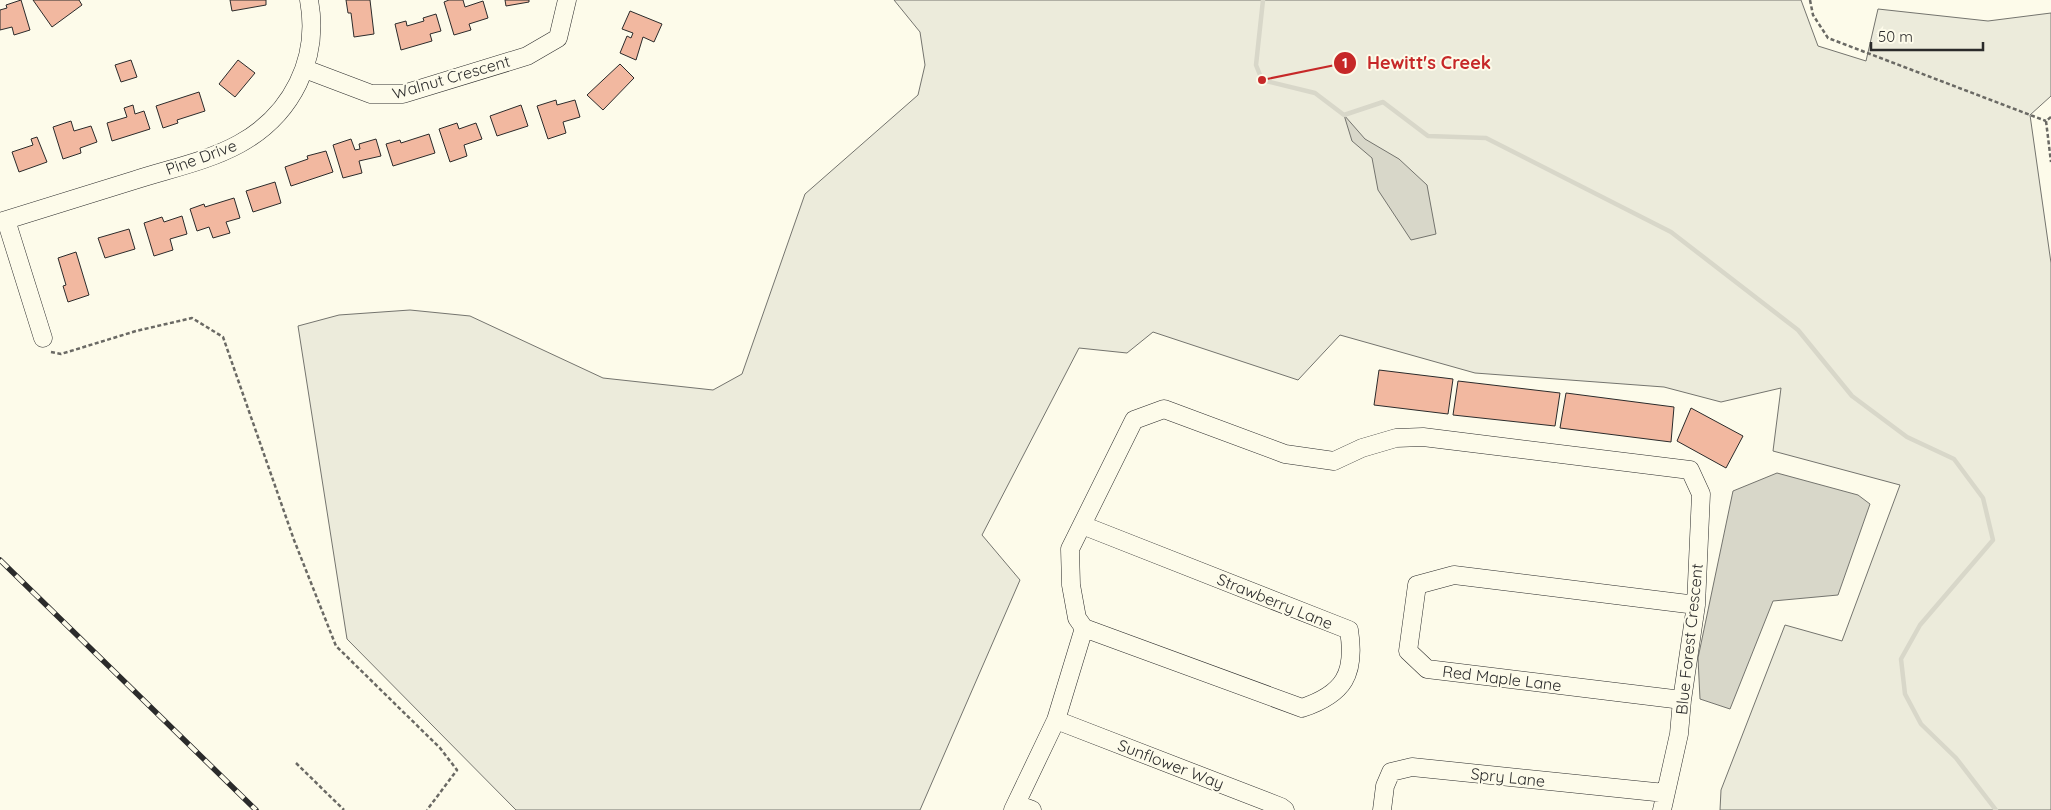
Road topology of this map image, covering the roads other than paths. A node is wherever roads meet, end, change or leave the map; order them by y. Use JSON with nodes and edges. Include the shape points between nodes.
{"nodes":[{"id":1,"x":309,"y":0,"type":"edge"},
{"id":2,"x":567,"y":0,"type":"edge"},
{"id":3,"x":304,"y":69,"type":"junction"},
{"id":4,"x":3,"y":221,"type":"edge"},
{"id":5,"x":43,"y":338,"type":"road end"},
{"id":6,"x":1082,"y":525,"type":"junction"},
{"id":7,"x":1696,"y":605,"type":"junction"},
{"id":8,"x":1084,"y":628,"type":"junction"},
{"id":9,"x":1682,"y":700,"type":"junction"},
{"id":10,"x":1056,"y":720,"type":"junction"},
{"id":11,"x":1663,"y":802,"type":"edge"},
{"id":12,"x":1021,"y":808,"type":"edge"},
{"id":13,"x":1285,"y":810,"type":"edge"},
{"id":14,"x":1382,"y":810,"type":"edge"}],
"edges":[{"from":1,"to":3,"type":"street","name":"Pine Drive","via":[[312,31]]},
{"from":2,"to":3,"type":"street","name":"Walnut Crescent","via":[[558,38],[527,56],[403,94],[371,94]]},
{"from":3,"to":4,"type":"street","name":"Pine Drive","via":[[296,89],[281,110],[239,144]]},
{"from":4,"to":5,"type":"street"},
{"from":6,"to":7,"type":"street","name":"Blue Forest Crescent","via":[[1134,420],[1164,409],[1285,454],[1334,461],[1396,438],[1423,437],[1539,450],[1690,470],[1701,494]]},
{"from":6,"to":8,"type":"street","via":[[1070,549],[1071,585],[1077,618]]},
{"from":6,"to":8,"type":"street","name":"Strawberry Lane","via":[[1349,630],[1353,653],[1342,686],[1320,702],[1302,708]]},
{"from":7,"to":9,"type":"street","name":"Blue Forest Crescent"},
{"from":7,"to":9,"type":"street","name":"Red Maple Lane","via":[[1454,575],[1417,585],[1414,604],[1408,651],[1426,669]]},
{"from":8,"to":10,"type":"street"},
{"from":9,"to":11,"type":"street","name":"Blue Forest Crescent","via":[[1679,734]]},
{"from":10,"to":12,"type":"street"},
{"from":10,"to":13,"type":"street","name":"Sunflower Way"},
{"from":11,"to":14,"type":"street","name":"Spry Lane","via":[[1412,767],[1391,772],[1385,786]]}]}
